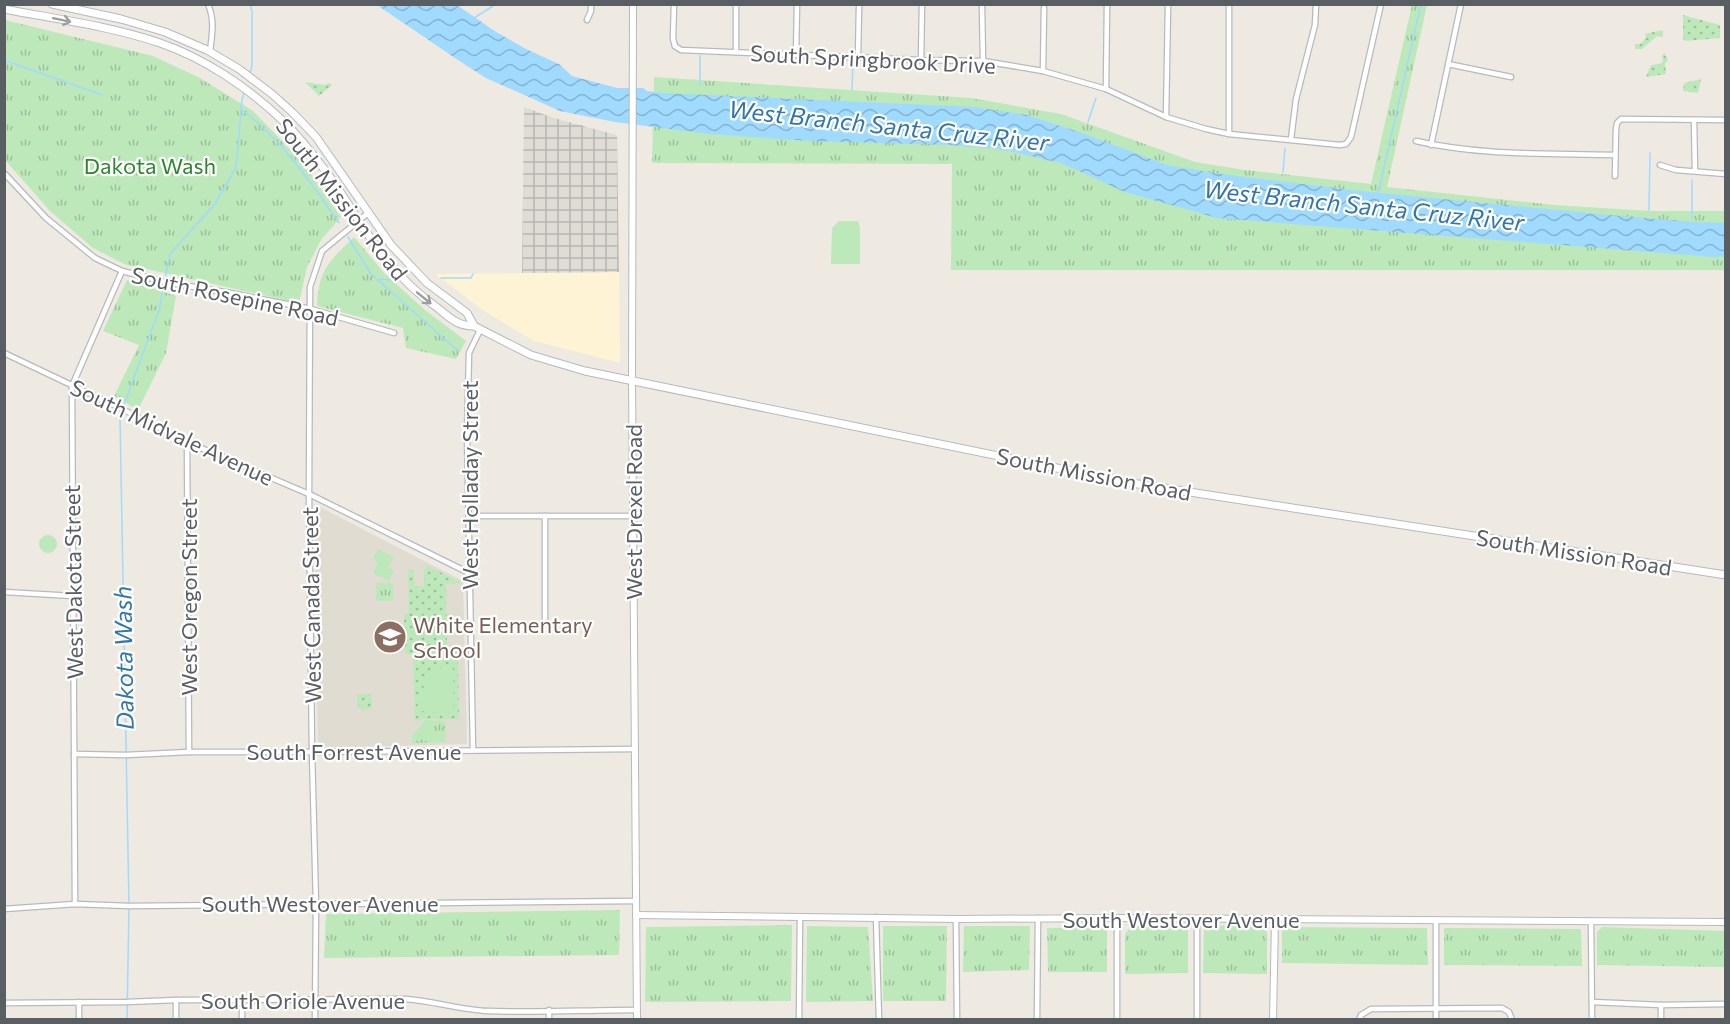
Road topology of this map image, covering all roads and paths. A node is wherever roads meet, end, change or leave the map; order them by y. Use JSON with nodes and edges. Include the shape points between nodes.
{"nodes":[{"id":1,"x":52,"y":4,"type":"edge"},
{"id":2,"x":208,"y":4,"type":"edge"},
{"id":3,"x":591,"y":4,"type":"edge"},
{"id":4,"x":633,"y":4,"type":"edge"},
{"id":5,"x":674,"y":4,"type":"edge"},
{"id":6,"x":736,"y":4,"type":"edge"},
{"id":7,"x":797,"y":4,"type":"edge"},
{"id":8,"x":921,"y":4,"type":"edge"},
{"id":9,"x":1107,"y":4,"type":"edge"},
{"id":10,"x":1229,"y":4,"type":"edge"},
{"id":11,"x":1316,"y":4,"type":"edge"},
{"id":12,"x":1381,"y":4,"type":"edge"},
{"id":13,"x":1461,"y":4,"type":"edge"},
{"id":14,"x":1168,"y":6,"type":"dead end"},
{"id":15,"x":859,"y":7,"type":"dead end"},
{"id":16,"x":982,"y":7,"type":"dead end"},
{"id":17,"x":1044,"y":8,"type":"dead end"},
{"id":18,"x":4,"y":9,"type":"edge"},
{"id":19,"x":587,"y":20,"type":"dead end"},
{"id":20,"x":141,"y":25,"type":"junction"},
{"id":21,"x":137,"y":37,"type":"junction"},
{"id":22,"x":210,"y":52,"type":"junction"},
{"id":23,"x":736,"y":52,"type":"junction"},
{"id":24,"x":796,"y":55,"type":"junction"},
{"id":25,"x":858,"y":57,"type":"junction"},
{"id":26,"x":921,"y":60,"type":"junction"},
{"id":27,"x":983,"y":61,"type":"junction"},
{"id":28,"x":1449,"y":64,"type":"junction"},
{"id":29,"x":1043,"y":71,"type":"junction"},
{"id":30,"x":1511,"y":76,"type":"dead end"},
{"id":31,"x":1106,"y":89,"type":"junction"},
{"id":32,"x":1166,"y":117,"type":"junction"},
{"id":33,"x":1694,"y":120,"type":"junction"},
{"id":34,"x":1725,"y":120,"type":"edge"},
{"id":35,"x":1229,"y":134,"type":"junction"},
{"id":36,"x":1291,"y":139,"type":"junction"},
{"id":37,"x":1416,"y":141,"type":"dead end"},
{"id":38,"x":1431,"y":145,"type":"junction"},
{"id":39,"x":1615,"y":155,"type":"junction"},
{"id":40,"x":1660,"y":165,"type":"dead end"},
{"id":41,"x":1695,"y":171,"type":"junction"},
{"id":42,"x":4,"y":173,"type":"edge"},
{"id":43,"x":1725,"y":174,"type":"edge"},
{"id":44,"x":1615,"y":176,"type":"dead end"},
{"id":45,"x":368,"y":213,"type":"junction"},
{"id":46,"x":359,"y":221,"type":"junction"},
{"id":47,"x":122,"y":271,"type":"junction"},
{"id":48,"x":311,"y":309,"type":"junction"},
{"id":49,"x":477,"y":328,"type":"junction"},
{"id":50,"x":394,"y":333,"type":"dead end"},
{"id":51,"x":4,"y":352,"type":"edge"},
{"id":52,"x":632,"y":380,"type":"junction"},
{"id":53,"x":72,"y":386,"type":"junction"},
{"id":54,"x":187,"y":442,"type":"junction"},
{"id":55,"x":309,"y":494,"type":"junction"},
{"id":56,"x":469,"y":516,"type":"junction"},
{"id":57,"x":545,"y":516,"type":"junction"},
{"id":58,"x":633,"y":516,"type":"junction"},
{"id":59,"x":469,"y":573,"type":"junction"},
{"id":60,"x":1725,"y":575,"type":"edge"},
{"id":61,"x":4,"y":592,"type":"edge"},
{"id":62,"x":73,"y":596,"type":"junction"},
{"id":63,"x":545,"y":621,"type":"dead end"},
{"id":64,"x":634,"y":749,"type":"junction"},
{"id":65,"x":473,"y":750,"type":"junction"},
{"id":66,"x":189,"y":752,"type":"junction"},
{"id":67,"x":312,"y":752,"type":"junction"},
{"id":68,"x":74,"y":754,"type":"junction"},
{"id":69,"x":636,"y":901,"type":"junction"},
{"id":70,"x":75,"y":904,"type":"junction"},
{"id":71,"x":316,"y":904,"type":"junction"},
{"id":72,"x":4,"y":909,"type":"edge"},
{"id":73,"x":636,"y":915,"type":"junction"},
{"id":74,"x":800,"y":917,"type":"junction"},
{"id":75,"x":876,"y":917,"type":"junction"},
{"id":76,"x":1038,"y":918,"type":"junction"},
{"id":77,"x":1117,"y":918,"type":"junction"},
{"id":78,"x":956,"y":919,"type":"junction"},
{"id":79,"x":1197,"y":919,"type":"junction"},
{"id":80,"x":1275,"y":920,"type":"junction"},
{"id":81,"x":1436,"y":920,"type":"junction"},
{"id":82,"x":1591,"y":921,"type":"junction"},
{"id":83,"x":1725,"y":922,"type":"edge"},
{"id":84,"x":176,"y":1000,"type":"junction"},
{"id":85,"x":242,"y":1000,"type":"junction"},
{"id":86,"x":316,"y":1000,"type":"junction"},
{"id":87,"x":79,"y":1002,"type":"junction"},
{"id":88,"x":1592,"y":1002,"type":"junction"},
{"id":89,"x":4,"y":1003,"type":"edge"},
{"id":90,"x":1725,"y":1004,"type":"edge"},
{"id":91,"x":1661,"y":1005,"type":"junction"},
{"id":92,"x":1358,"y":1007,"type":"dead end"},
{"id":93,"x":1514,"y":1007,"type":"dead end"},
{"id":94,"x":1436,"y":1009,"type":"junction"},
{"id":95,"x":549,"y":1010,"type":"junction"},
{"id":96,"x":637,"y":1010,"type":"junction"},
{"id":97,"x":1509,"y":1012,"type":"junction"},
{"id":98,"x":1364,"y":1013,"type":"junction"},
{"id":99,"x":79,"y":1020,"type":"edge"},
{"id":100,"x":176,"y":1020,"type":"edge"},
{"id":101,"x":242,"y":1020,"type":"edge"},
{"id":102,"x":315,"y":1020,"type":"edge"},
{"id":103,"x":549,"y":1020,"type":"edge"},
{"id":104,"x":637,"y":1020,"type":"edge"},
{"id":105,"x":799,"y":1020,"type":"edge"},
{"id":106,"x":879,"y":1020,"type":"edge"},
{"id":107,"x":957,"y":1020,"type":"edge"},
{"id":108,"x":1036,"y":1020,"type":"edge"},
{"id":109,"x":1117,"y":1020,"type":"edge"},
{"id":110,"x":1197,"y":1020,"type":"edge"},
{"id":111,"x":1273,"y":1020,"type":"edge"},
{"id":112,"x":1359,"y":1020,"type":"edge"},
{"id":113,"x":1436,"y":1020,"type":"edge"},
{"id":114,"x":1512,"y":1020,"type":"edge"},
{"id":115,"x":1592,"y":1020,"type":"edge"},
{"id":116,"x":1661,"y":1020,"type":"edge"}],
"edges":[{"from":1,"to":20,"type":"main road","name":"South Mission Road"},
{"from":2,"to":22,"type":"street","via":[[214,26]]},
{"from":3,"to":19,"type":"street"},
{"from":4,"to":52,"type":"street","name":"West Drexel Road"},
{"from":5,"to":23,"type":"street","name":"South Springbrook Drive","via":[[674,47]]},
{"from":6,"to":23,"type":"street"},
{"from":7,"to":24,"type":"street"},
{"from":8,"to":26,"type":"street"},
{"from":9,"to":31,"type":"street"},
{"from":10,"to":35,"type":"street"},
{"from":11,"to":36,"type":"street","via":[[1315,26],[1296,99]]},
{"from":12,"to":36,"type":"street","name":"South Springbrook Drive","via":[[1347,144]]},
{"from":13,"to":28,"type":"street"},
{"from":14,"to":32,"type":"street"},
{"from":15,"to":25,"type":"street"},
{"from":16,"to":27,"type":"street"},
{"from":17,"to":29,"type":"street"},
{"from":18,"to":21,"type":"main road","name":"South Mission Road","one_way":true},
{"from":20,"to":21,"type":"main road"},
{"from":20,"to":22,"type":"main road","name":"South Mission Road"},
{"from":21,"to":46,"type":"main road","name":"South Mission Road","via":[[178,50],[254,95],[305,146]]},
{"from":22,"to":45,"type":"main road","name":"South Mission Road","via":[[239,69],[293,113],[316,137]]},
{"from":23,"to":24,"type":"street","name":"South Springbrook Drive"},
{"from":24,"to":25,"type":"street","name":"South Springbrook Drive"},
{"from":25,"to":26,"type":"street","name":"South Springbrook Drive"},
{"from":26,"to":27,"type":"street","name":"South Springbrook Drive"},
{"from":27,"to":29,"type":"street","name":"South Springbrook Drive"},
{"from":28,"to":30,"type":"street"},
{"from":28,"to":38,"type":"street"},
{"from":29,"to":31,"type":"street","name":"South Springbrook Drive"},
{"from":31,"to":32,"type":"street","name":"South Springbrook Drive"},
{"from":32,"to":35,"type":"street","name":"South Springbrook Drive"},
{"from":33,"to":34,"type":"street"},
{"from":33,"to":39,"type":"street","via":[[1621,119],[1617,123]]},
{"from":33,"to":41,"type":"street"},
{"from":35,"to":36,"type":"street","name":"South Springbrook Drive"},
{"from":37,"to":38,"type":"street"},
{"from":38,"to":39,"type":"street","via":[[1510,153]]},
{"from":39,"to":44,"type":"street"},
{"from":40,"to":41,"type":"street"},
{"from":41,"to":43,"type":"street"},
{"from":42,"to":47,"type":"street","name":"South Rosepine Road","via":[[59,229],[95,258]]},
{"from":45,"to":46,"type":"street","name":"West Canada Street"},
{"from":45,"to":49,"type":"main road","name":"South Mission Road","via":[[407,263],[466,313]]},
{"from":46,"to":48,"type":"street","name":"West Canada Street","via":[[322,251],[310,287]]},
{"from":46,"to":49,"type":"main road","name":"South Mission Road","one_way":true,"via":[[386,260],[417,293],[462,326]]},
{"from":47,"to":48,"type":"street","name":"South Rosepine Road"},
{"from":47,"to":53,"type":"street","name":"West Dakota Street"},
{"from":48,"to":50,"type":"street","name":"South Rosepine Road"},
{"from":48,"to":55,"type":"street","name":"West Canada Street"},
{"from":49,"to":52,"type":"main road","name":"South Mission Road","via":[[550,361]]},
{"from":49,"to":56,"type":"street","name":"West Holladay Street","via":[[469,353]]},
{"from":51,"to":53,"type":"street","name":"South Midvale Avenue"},
{"from":52,"to":58,"type":"street","name":"West Drexel Road"},
{"from":52,"to":60,"type":"main road","name":"South Mission Road","via":[[1125,482]]},
{"from":53,"to":54,"type":"street","name":"South Midvale Avenue"},
{"from":53,"to":62,"type":"street","name":"West Dakota Street"},
{"from":54,"to":55,"type":"street","name":"South Midvale Avenue"},
{"from":54,"to":66,"type":"street","name":"West Oregon Street"},
{"from":55,"to":59,"type":"street","name":"South Midvale Avenue"},
{"from":55,"to":67,"type":"street","name":"West Canada Street"},
{"from":56,"to":57,"type":"street"},
{"from":56,"to":59,"type":"street","name":"West Holladay Street"},
{"from":57,"to":58,"type":"street"},
{"from":57,"to":63,"type":"street"},
{"from":58,"to":64,"type":"street","name":"West Drexel Road"},
{"from":59,"to":65,"type":"street","name":"West Holladay Street"},
{"from":61,"to":62,"type":"street"},
{"from":62,"to":68,"type":"street","name":"West Dakota Street"},
{"from":64,"to":65,"type":"street","name":"South Forrest Avenue"},
{"from":64,"to":69,"type":"street","name":"West Drexel Road"},
{"from":65,"to":67,"type":"street","name":"South Forrest Avenue"},
{"from":66,"to":67,"type":"street","name":"South Forrest Avenue"},
{"from":66,"to":68,"type":"street","name":"South Forrest Avenue"},
{"from":67,"to":71,"type":"street","name":"West Canada Street"},
{"from":68,"to":70,"type":"street","name":"West Dakota Street"},
{"from":69,"to":71,"type":"street","name":"South Westover Avenue"},
{"from":69,"to":73,"type":"street","name":"West Drexel Road"},
{"from":70,"to":71,"type":"street","name":"South Westover Avenue"},
{"from":70,"to":72,"type":"street","name":"South Westover Avenue"},
{"from":71,"to":86,"type":"street","name":"West Canada Street"},
{"from":73,"to":74,"type":"street","name":"South Westover Avenue"},
{"from":73,"to":96,"type":"street","name":"West Drexel Road"},
{"from":74,"to":75,"type":"street","name":"South Westover Avenue"},
{"from":74,"to":105,"type":"street"},
{"from":75,"to":78,"type":"street","name":"South Westover Avenue"},
{"from":75,"to":106,"type":"street"},
{"from":76,"to":77,"type":"street","name":"South Westover Avenue"},
{"from":76,"to":78,"type":"street","name":"South Westover Avenue"},
{"from":76,"to":108,"type":"street"},
{"from":77,"to":79,"type":"street","name":"South Westover Avenue"},
{"from":77,"to":109,"type":"street"},
{"from":78,"to":107,"type":"street"},
{"from":79,"to":80,"type":"street","name":"South Westover Avenue"},
{"from":79,"to":110,"type":"street"},
{"from":80,"to":81,"type":"street","name":"South Westover Avenue"},
{"from":80,"to":111,"type":"street"},
{"from":81,"to":82,"type":"street","name":"South Westover Avenue"},
{"from":81,"to":94,"type":"street"},
{"from":82,"to":83,"type":"street","name":"South Westover Avenue"},
{"from":82,"to":88,"type":"street"},
{"from":84,"to":85,"type":"street","name":"South Oriole Avenue"},
{"from":84,"to":87,"type":"street","name":"South Oriole Avenue"},
{"from":84,"to":100,"type":"street"},
{"from":85,"to":86,"type":"street","name":"South Oriole Avenue"},
{"from":85,"to":101,"type":"street"},
{"from":86,"to":95,"type":"street","name":"South Oriole Avenue","via":[[406,999],[488,1011]]},
{"from":86,"to":102,"type":"street","name":"West Canada Street"},
{"from":87,"to":89,"type":"street","name":"South Oriole Avenue"},
{"from":87,"to":99,"type":"street"},
{"from":88,"to":91,"type":"street"},
{"from":88,"to":115,"type":"street"},
{"from":90,"to":91,"type":"street"},
{"from":91,"to":116,"type":"street"},
{"from":92,"to":98,"type":"street"},
{"from":93,"to":97,"type":"street"},
{"from":94,"to":97,"type":"street","via":[[1502,1008]]},
{"from":94,"to":98,"type":"street","via":[[1371,1009]]},
{"from":94,"to":113,"type":"street"},
{"from":95,"to":96,"type":"street","name":"South Oriole Avenue"},
{"from":95,"to":103,"type":"street"},
{"from":96,"to":104,"type":"street","name":"West Drexel Road"},
{"from":97,"to":114,"type":"street"},
{"from":98,"to":112,"type":"street"}]}
